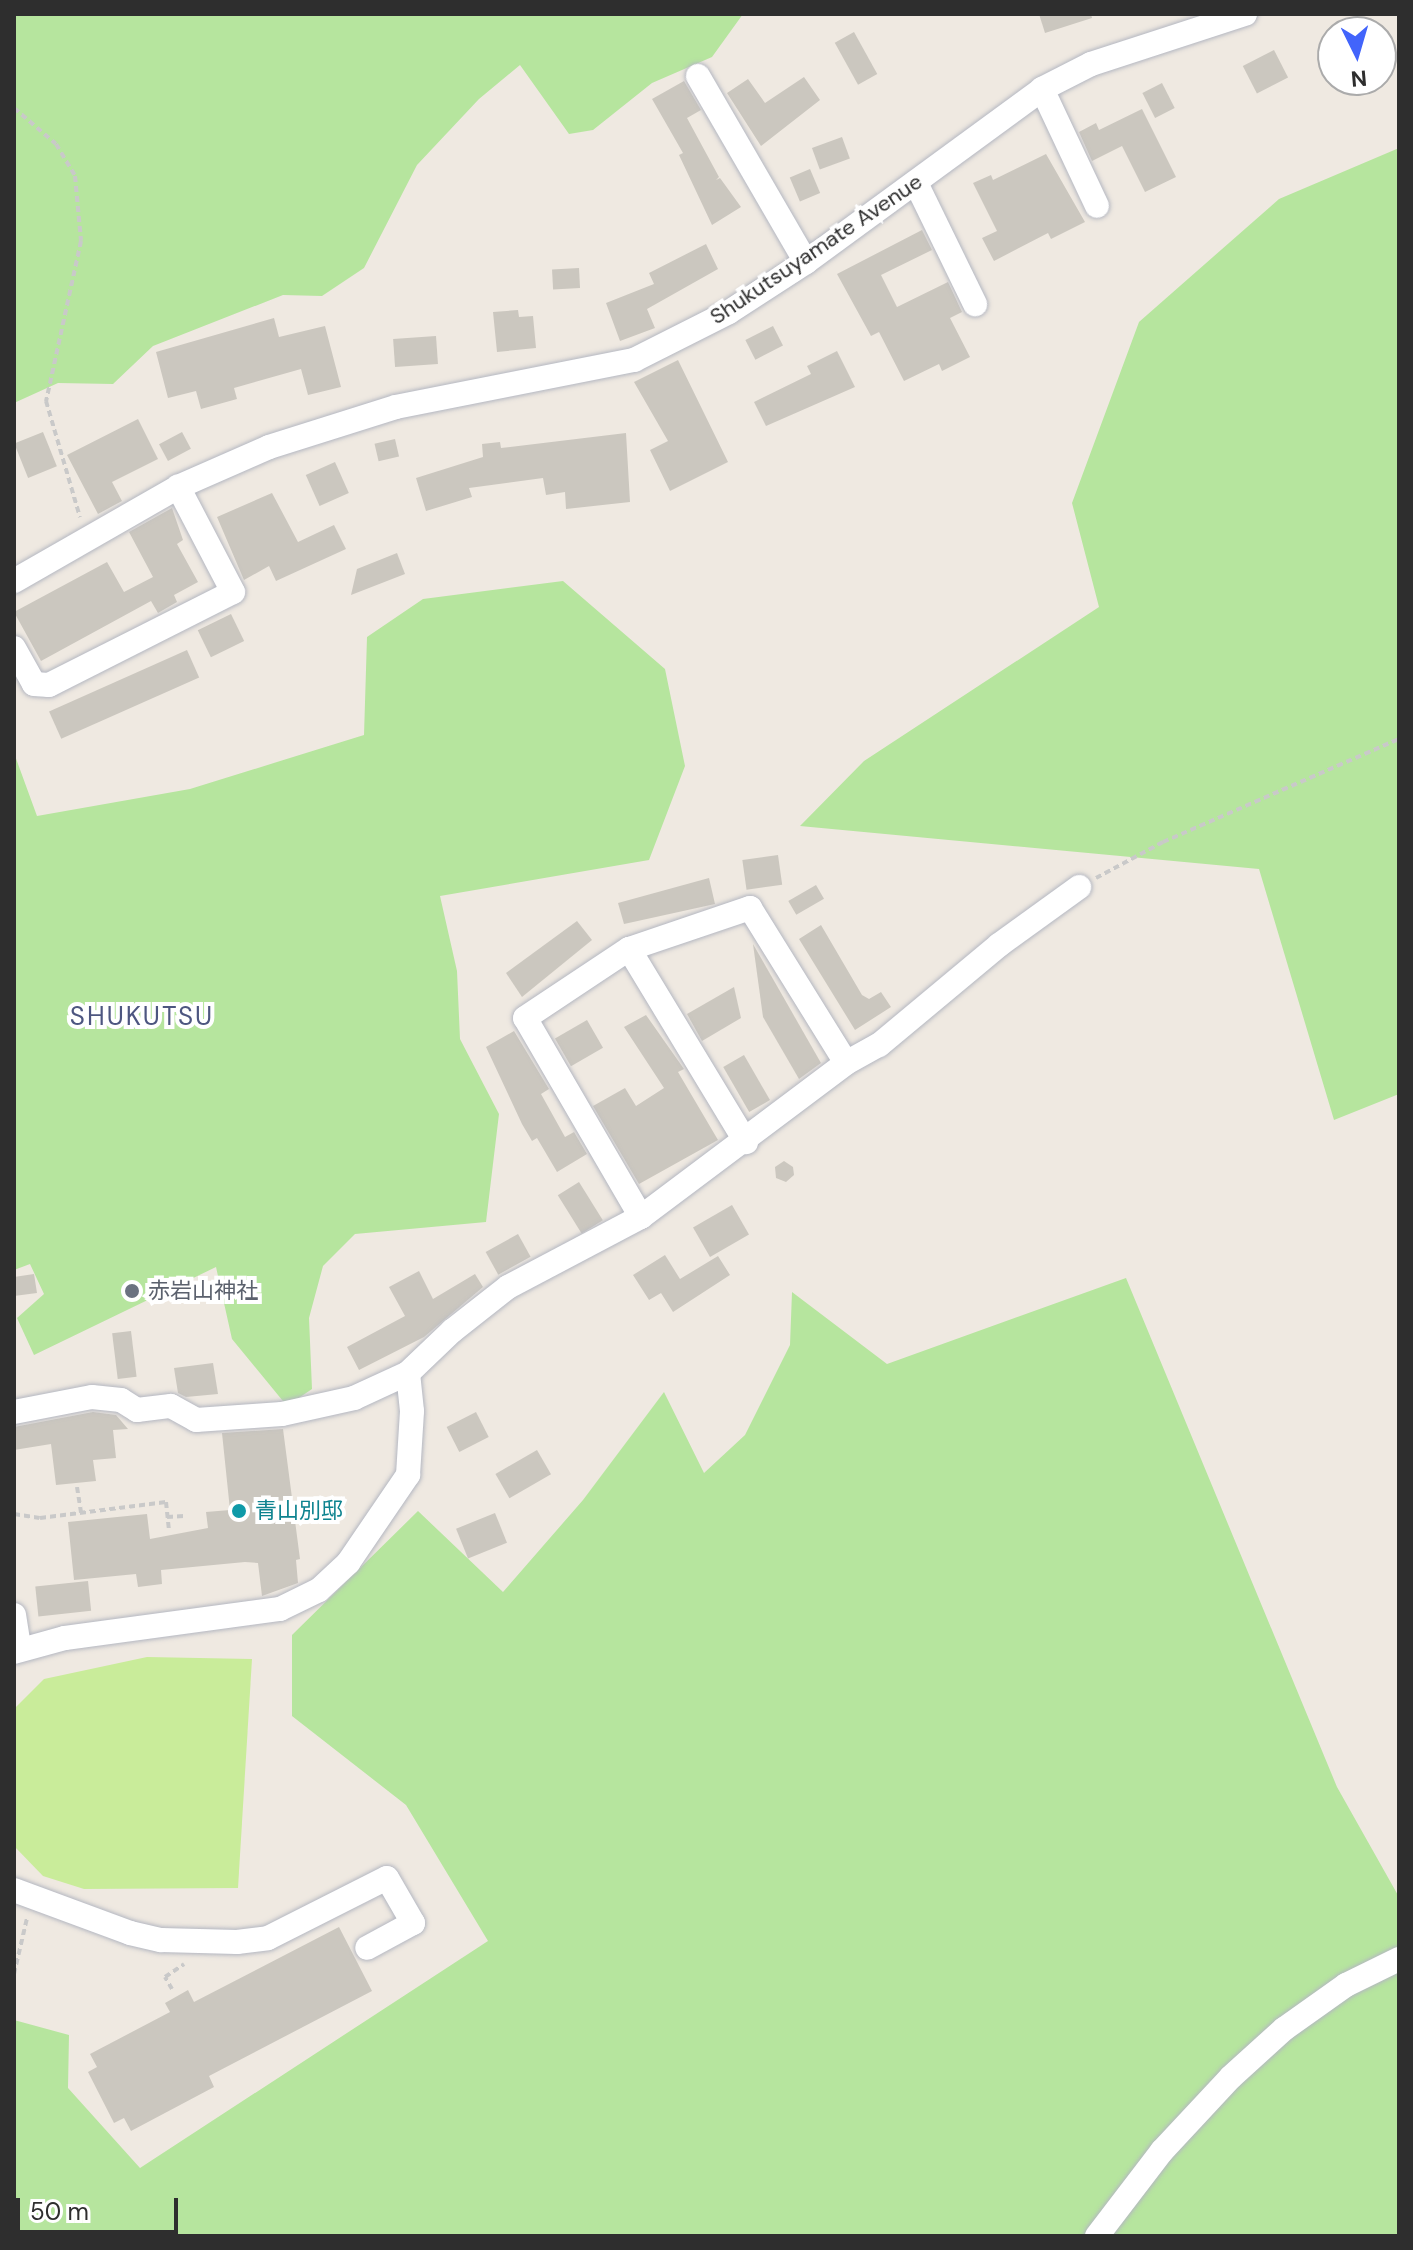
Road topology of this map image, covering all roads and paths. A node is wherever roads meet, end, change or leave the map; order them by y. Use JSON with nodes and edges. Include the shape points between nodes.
{"nodes":[{"id":1,"x":1245,"y":14,"type":"edge"},
{"id":2,"x":698,"y":76,"type":"dead end"},
{"id":3,"x":1042,"y":89,"type":"junction"},
{"id":4,"x":14,"y":108,"type":"edge"},
{"id":5,"x":916,"y":183,"type":"junction"},
{"id":6,"x":1097,"y":206,"type":"dead end"},
{"id":7,"x":806,"y":262,"type":"junction"},
{"id":8,"x":975,"y":304,"type":"dead end"},
{"id":9,"x":178,"y":487,"type":"junction"},
{"id":10,"x":87,"y":541,"type":"junction"},
{"id":11,"x":14,"y":581,"type":"edge"},
{"id":12,"x":14,"y":648,"type":"edge"},
{"id":13,"x":1399,"y":739,"type":"edge"},
{"id":14,"x":1079,"y":887,"type":"joint"},
{"id":15,"x":629,"y":949,"type":"junction"},
{"id":16,"x":846,"y":1063,"type":"junction"},
{"id":17,"x":746,"y":1142,"type":"junction"},
{"id":18,"x":641,"y":1217,"type":"junction"},
{"id":19,"x":408,"y":1373,"type":"junction"},
{"id":20,"x":14,"y":1412,"type":"edge"},
{"id":21,"x":77,"y":1487,"type":"dead end"},
{"id":22,"x":81,"y":1513,"type":"junction"},
{"id":23,"x":14,"y":1514,"type":"edge"},
{"id":24,"x":184,"y":1516,"type":"dead end"},
{"id":25,"x":167,"y":1517,"type":"junction"},
{"id":26,"x":169,"y":1532,"type":"dead end"},
{"id":27,"x":14,"y":1615,"type":"edge"},
{"id":28,"x":16,"y":1650,"type":"edge"},
{"id":29,"x":23,"y":1895,"type":"edge"},
{"id":30,"x":367,"y":1948,"type":"dead end"},
{"id":31,"x":1399,"y":1959,"type":"edge"},
{"id":32,"x":14,"y":1974,"type":"edge"},
{"id":33,"x":1097,"y":2236,"type":"edge"}],
"edges":[{"from":1,"to":3,"type":"street","name":"Shukutsuyamate Avenue","via":[[1091,64]]},
{"from":2,"to":7,"type":"street"},
{"from":3,"to":5,"type":"street","name":"Shukutsuyamate Avenue"},
{"from":3,"to":6,"type":"street"},
{"from":4,"to":10,"type":"path","via":[[56,144],[75,176],[81,241],[46,401]]},
{"from":5,"to":7,"type":"street","name":"Shukutsuyamate Avenue"},
{"from":5,"to":8,"type":"street"},
{"from":7,"to":9,"type":"street","name":"Shukutsuyamate Avenue","via":[[729,312],[634,360],[396,407],[269,447]]},
{"from":9,"to":10,"type":"street","name":"Shukutsuyamate Avenue"},
{"from":9,"to":12,"type":"street","via":[[233,592],[49,685],[34,684]]},
{"from":10,"to":11,"type":"street","name":"Shukutsuyamate Avenue"},
{"from":13,"to":14,"type":"path","via":[[1163,842]]},
{"from":14,"to":16,"type":"street","via":[[999,945],[879,1045]]},
{"from":15,"to":16,"type":"street","via":[[750,908]]},
{"from":15,"to":17,"type":"street"},
{"from":15,"to":18,"type":"street","via":[[525,1018]]},
{"from":16,"to":17,"type":"street"},
{"from":17,"to":18,"type":"street"},
{"from":18,"to":19,"type":"street","via":[[508,1287]]},
{"from":19,"to":20,"type":"street","via":[[354,1398],[282,1414],[196,1420],[171,1406],[137,1410],[121,1400],[92,1397]]},
{"from":19,"to":28,"type":"street","via":[[408,1475],[348,1563],[299,1604]]},
{"from":21,"to":22,"type":"path"},
{"from":22,"to":23,"type":"path","via":[[40,1518]]},
{"from":22,"to":25,"type":"path","via":[[166,1502]]},
{"from":24,"to":25,"type":"path"},
{"from":25,"to":26,"type":"path"},
{"from":27,"to":28,"type":"street"},
{"from":29,"to":30,"type":"street","via":[[161,1940],[237,1942],[268,1938],[387,1878],[413,1923]]},
{"from":29,"to":32,"type":"path"},
{"from":31,"to":33,"type":"street","via":[[1346,1985],[1284,2029],[1231,2077],[1162,2151]]}]}
